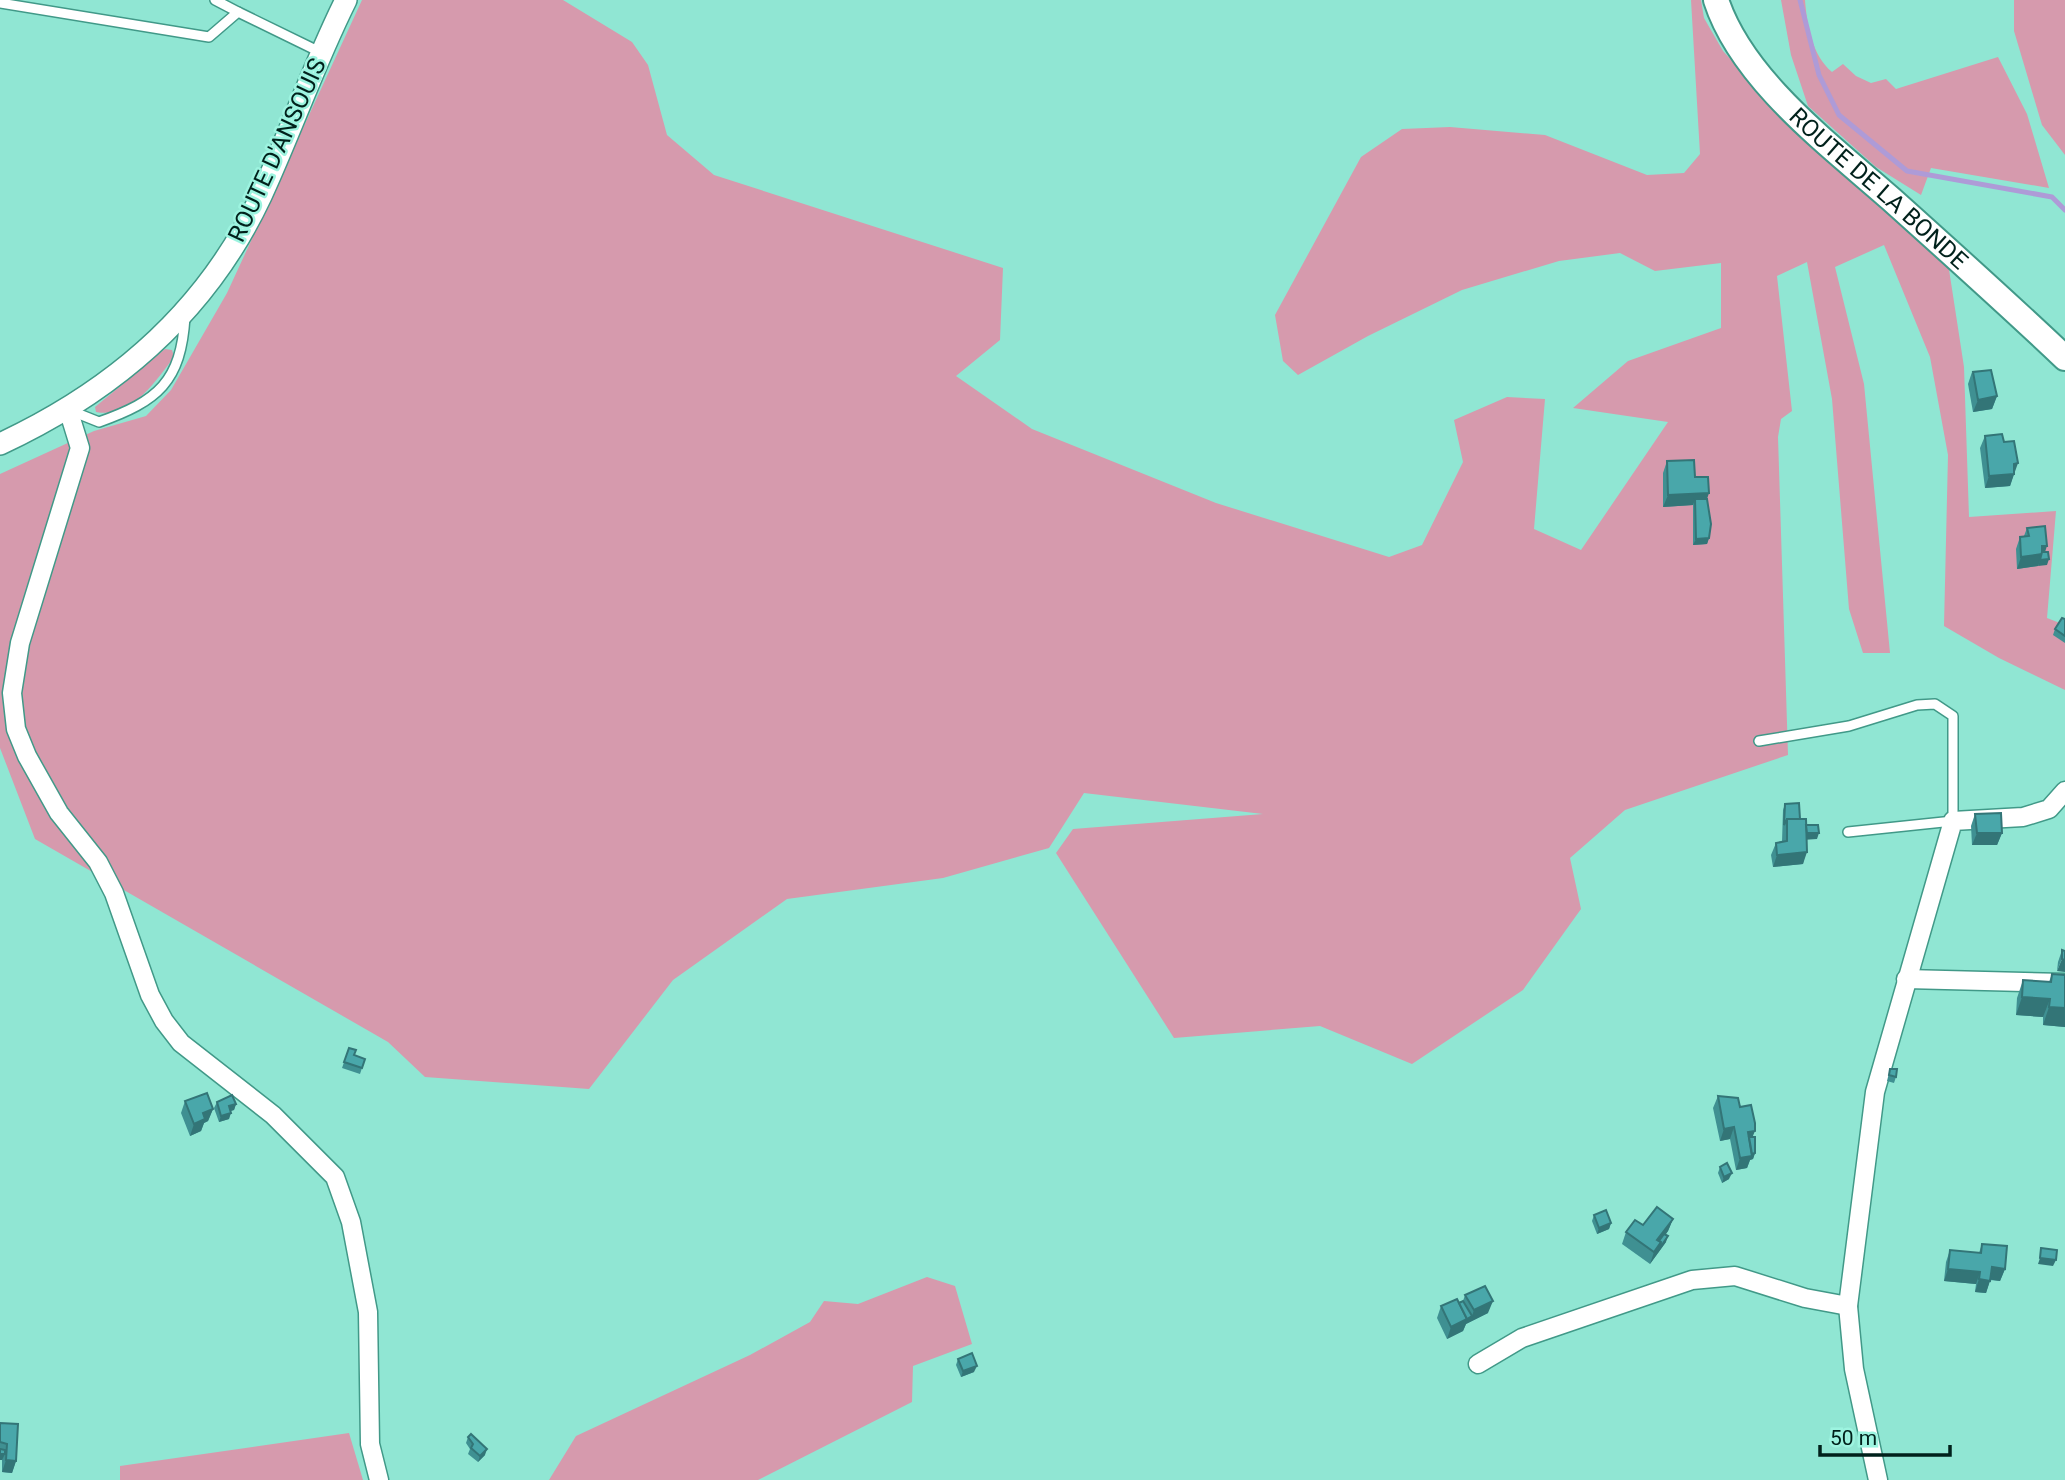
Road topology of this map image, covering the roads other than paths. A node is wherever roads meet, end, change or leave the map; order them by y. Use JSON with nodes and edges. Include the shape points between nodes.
{"nodes":[{"id":1,"x":215,"y":0,"type":"edge"},
{"id":2,"x":346,"y":0,"type":"edge"},
{"id":3,"x":1716,"y":0,"type":"edge"},
{"id":4,"x":0,"y":3,"type":"edge"},
{"id":5,"x":238,"y":12,"type":"junction"},
{"id":6,"x":322,"y":52,"type":"junction"},
{"id":7,"x":185,"y":313,"type":"junction"},
{"id":8,"x":2065,"y":358,"type":"edge"},
{"id":9,"x":68,"y":409,"type":"junction"},
{"id":10,"x":0,"y":444,"type":"edge"},
{"id":11,"x":1759,"y":741,"type":"dead end"},
{"id":12,"x":2065,"y":791,"type":"edge"},
{"id":13,"x":1953,"y":821,"type":"junction"},
{"id":14,"x":1848,"y":832,"type":"dead end"},
{"id":15,"x":1906,"y":979,"type":"junction"},
{"id":16,"x":2065,"y":983,"type":"edge"},
{"id":17,"x":1848,"y":1306,"type":"junction"},
{"id":18,"x":1478,"y":1364,"type":"dead end"},
{"id":19,"x":379,"y":1480,"type":"edge"},
{"id":20,"x":1878,"y":1480,"type":"edge"}],
"edges":[{"from":1,"to":5,"type":"lane"},
{"from":2,"to":6,"type":"street","name":"ROUTE D'ANSOUIS"},
{"from":3,"to":8,"type":"main road","name":"ROUTE DE LA BONDE","via":[[1734,39],[1804,121]]},
{"from":4,"to":5,"type":"lane","via":[[209,37]]},
{"from":5,"to":6,"type":"lane"},
{"from":6,"to":7,"type":"street","name":"ROUTE D'ANSOUIS","via":[[261,197],[234,247]]},
{"from":7,"to":9,"type":"street","name":"ROUTE D'ANSOUIS","via":[[144,353]]},
{"from":7,"to":9,"type":"lane","via":[[174,374],[135,409],[99,422]]},
{"from":9,"to":10,"type":"street","name":"ROUTE D'ANSOUIS"},
{"from":9,"to":19,"type":"street","via":[[80,448],[20,643],[12,693],[16,729],[59,813],[104,872],[164,1021],[181,1043],[273,1115],[335,1177],[351,1222],[368,1312],[370,1444]]},
{"from":11,"to":13,"type":"lane","via":[[1849,726],[1935,704],[1953,716]]},
{"from":12,"to":13,"type":"street","via":[[2049,809],[2023,817]]},
{"from":13,"to":14,"type":"lane"},
{"from":13,"to":15,"type":"street"},
{"from":15,"to":16,"type":"street"},
{"from":15,"to":17,"type":"street","via":[[1875,1092]]},
{"from":17,"to":18,"type":"street","via":[[1735,1276],[1692,1280],[1522,1338]]},
{"from":17,"to":20,"type":"street","via":[[1854,1369]]}]}
